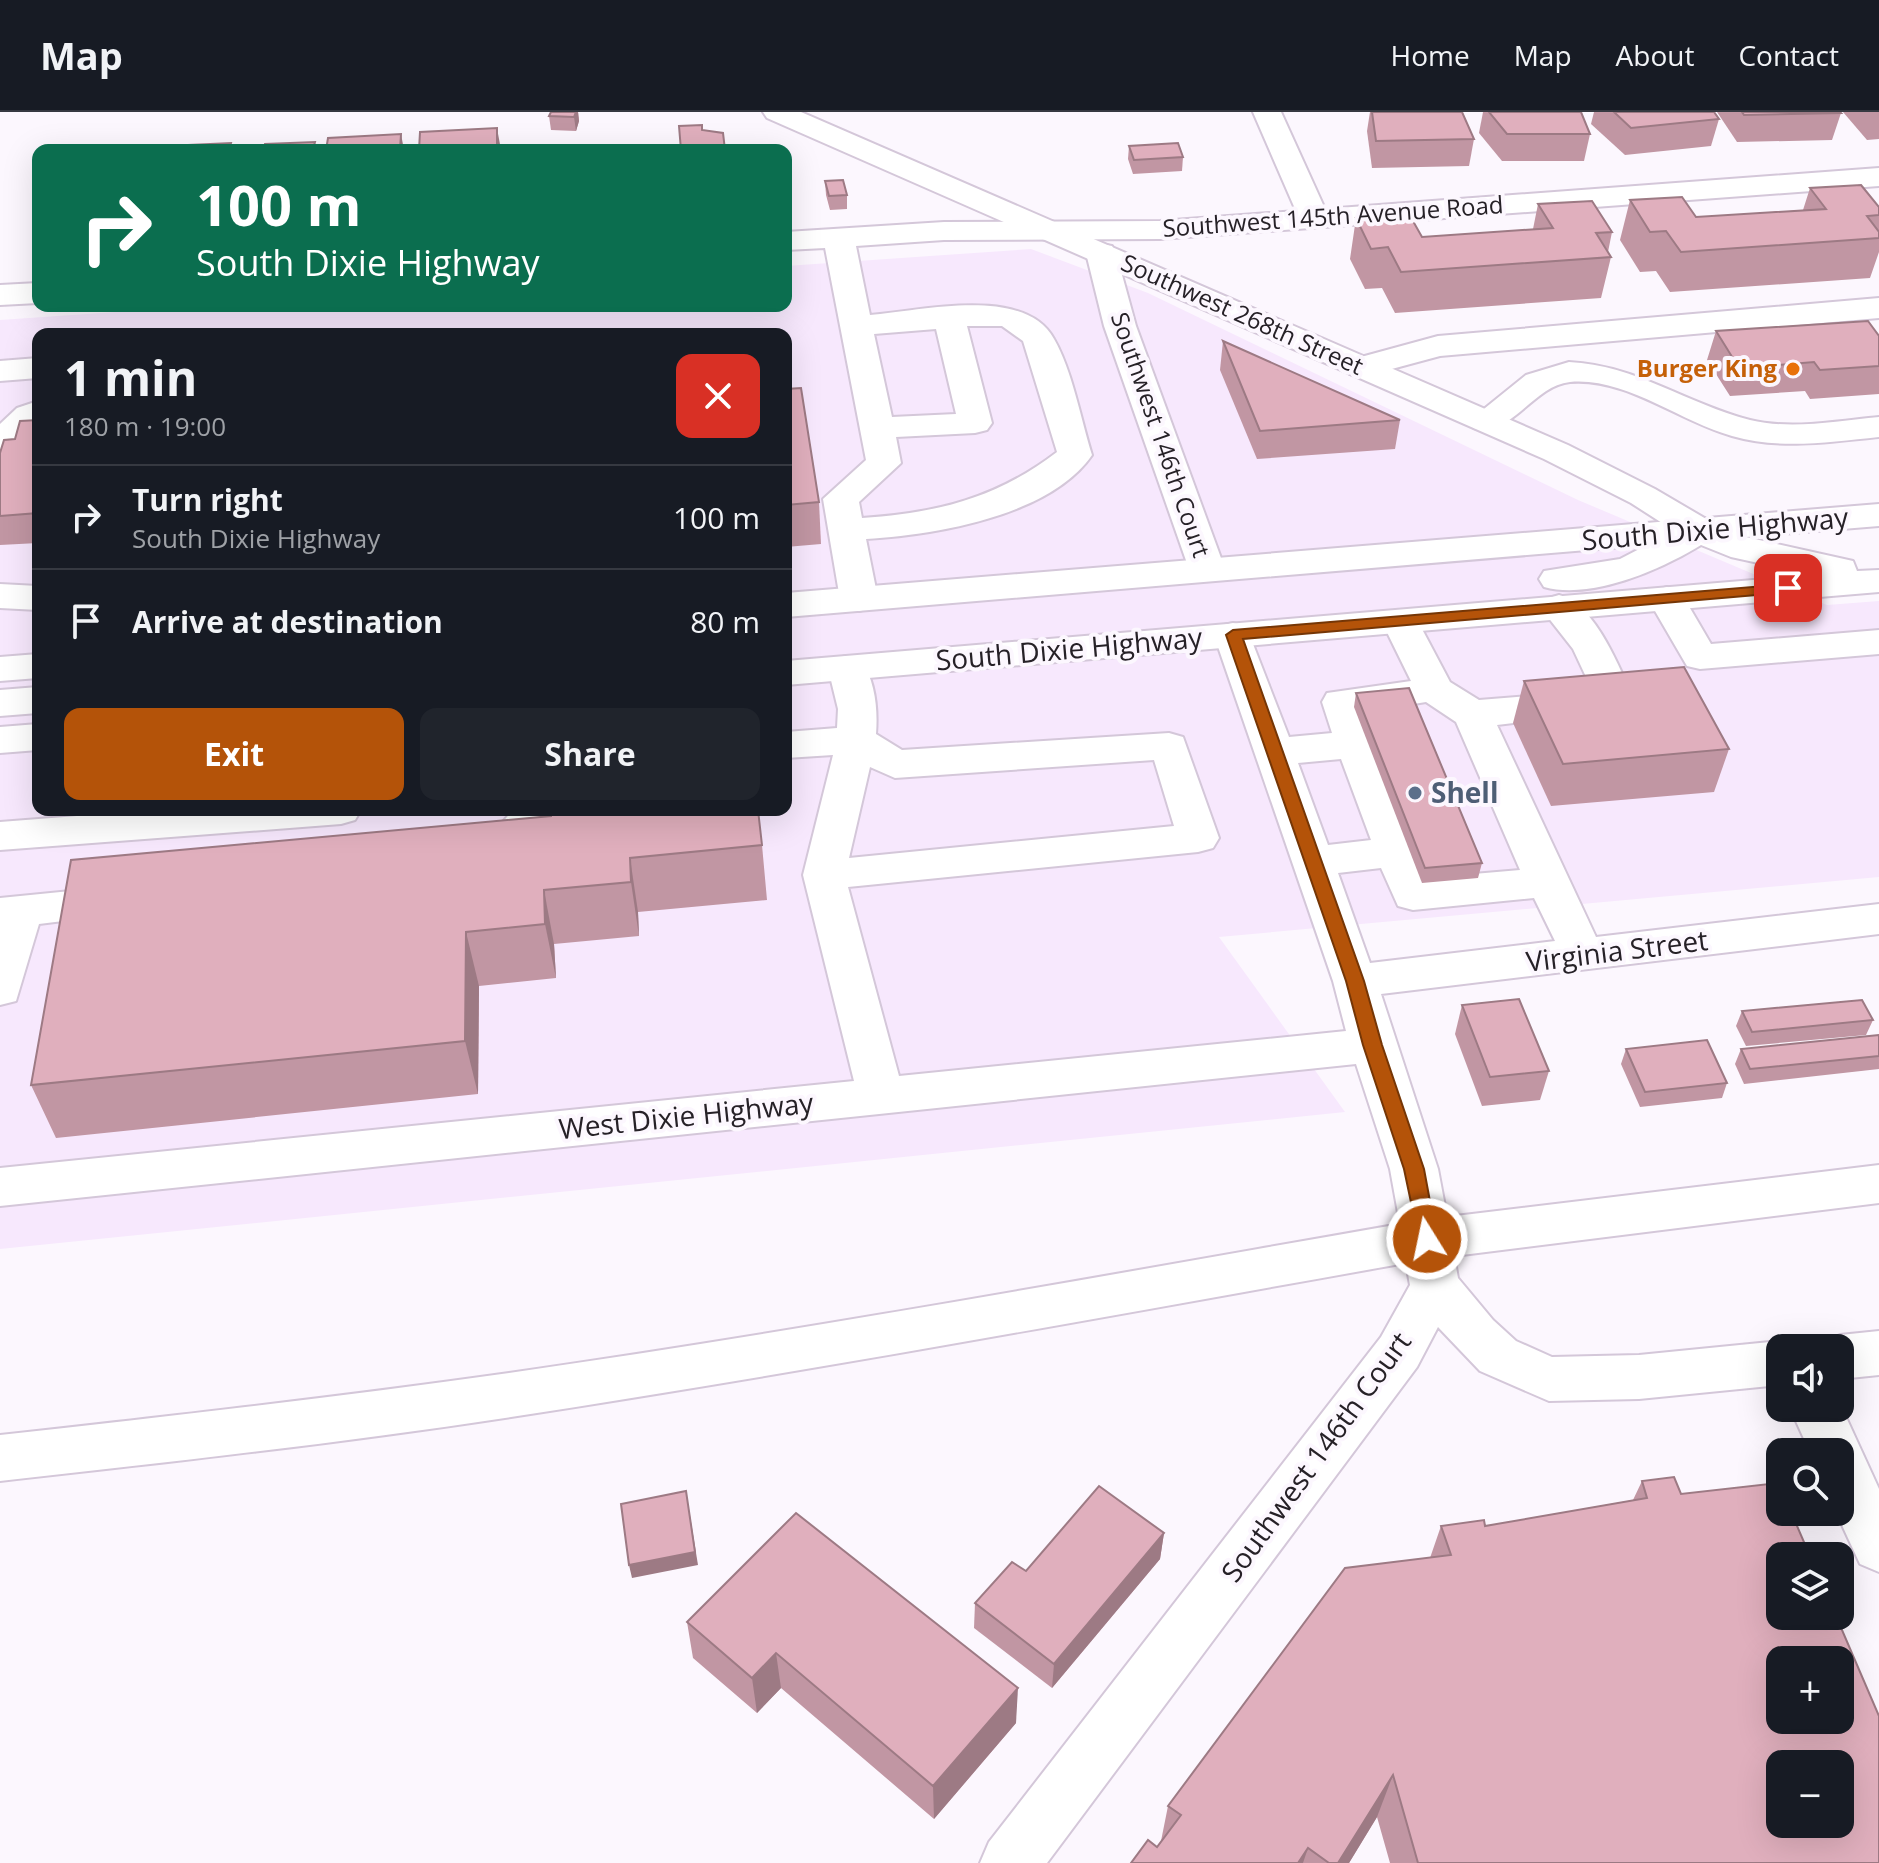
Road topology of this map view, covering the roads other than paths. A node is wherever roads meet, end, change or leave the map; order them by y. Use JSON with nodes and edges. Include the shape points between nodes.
{"nodes":[{"id":1,"x":777,"y":112,"type":"edge"},
{"id":2,"x":1267,"y":112,"type":"edge"},
{"id":3,"x":1879,"y":177,"type":"edge"},
{"id":4,"x":1314,"y":218,"type":"junction"},
{"id":5,"x":1050,"y":230,"type":"junction"},
{"id":6,"x":839,"y":238,"type":"junction"},
{"id":7,"x":792,"y":241,"type":"edge"},
{"id":8,"x":1101,"y":253,"type":"junction"},
{"id":9,"x":32,"y":293,"type":"edge"},
{"id":10,"x":0,"y":295,"type":"edge"},
{"id":11,"x":1879,"y":308,"type":"edge"},
{"id":12,"x":949,"y":318,"type":"junction"},
{"id":13,"x":857,"y":326,"type":"junction"},
{"id":14,"x":1879,"y":332,"type":"edge"},
{"id":15,"x":1362,"y":367,"type":"junction"},
{"id":16,"x":32,"y":368,"type":"edge"},
{"id":17,"x":0,"y":371,"type":"edge"},
{"id":18,"x":1593,"y":372,"type":"junction"},
{"id":19,"x":32,"y":414,"type":"edge"},
{"id":20,"x":1486,"y":421,"type":"junction"},
{"id":21,"x":1879,"y":427,"type":"edge"},
{"id":22,"x":877,"y":428,"type":"junction"},
{"id":23,"x":0,"y":469,"type":"edge"},
{"id":24,"x":1879,"y":515,"type":"edge"},
{"id":25,"x":847,"y":530,"type":"junction"},
{"id":26,"x":1700,"y":531,"type":"junction"},
{"id":27,"x":1207,"y":569,"type":"junction"},
{"id":28,"x":1879,"y":578,"type":"edge"},
{"id":29,"x":0,"y":596,"type":"edge"},
{"id":30,"x":32,"y":598,"type":"edge"},
{"id":31,"x":859,"y":599,"type":"junction"},
{"id":32,"x":1667,"y":599,"type":"junction"},
{"id":33,"x":792,"y":605,"type":"edge"},
{"id":34,"x":1559,"y":607,"type":"junction"},
{"id":35,"x":1401,"y":622,"type":"junction"},
{"id":36,"x":1233,"y":635,"type":"junction"},
{"id":37,"x":1879,"y":642,"type":"edge"},
{"id":38,"x":32,"y":666,"type":"edge"},
{"id":39,"x":847,"y":668,"type":"junction"},
{"id":40,"x":0,"y":669,"type":"edge"},
{"id":41,"x":792,"y":673,"type":"edge"},
{"id":42,"x":1435,"y":690,"type":"junction"},
{"id":43,"x":32,"y":700,"type":"edge"},
{"id":44,"x":0,"y":703,"type":"edge"},
{"id":45,"x":1472,"y":714,"type":"junction"},
{"id":46,"x":32,"y":737,"type":"edge"},
{"id":47,"x":0,"y":740,"type":"edge"},
{"id":48,"x":856,"y":740,"type":"junction"},
{"id":49,"x":1355,"y":744,"type":"junction"},
{"id":50,"x":792,"y":745,"type":"edge"},
{"id":51,"x":1275,"y":752,"type":"junction"},
{"id":52,"x":262,"y":816,"type":"edge"},
{"id":53,"x":532,"y":816,"type":"edge"},
{"id":54,"x":0,"y":836,"type":"edge"},
{"id":55,"x":1396,"y":852,"type":"junction"},
{"id":56,"x":1313,"y":861,"type":"junction"},
{"id":57,"x":442,"y":868,"type":"edge"},
{"id":58,"x":824,"y":875,"type":"junction"},
{"id":59,"x":1547,"y":882,"type":"junction"},
{"id":60,"x":162,"y":896,"type":"edge"},
{"id":61,"x":11,"y":912,"type":"edge"},
{"id":62,"x":1879,"y":919,"type":"edge"},
{"id":63,"x":1584,"y":955,"type":"junction"},
{"id":64,"x":1355,"y":981,"type":"junction"},
{"id":65,"x":0,"y":989,"type":"edge"},
{"id":66,"x":1372,"y":1045,"type":"junction"},
{"id":67,"x":881,"y":1096,"type":"junction"},
{"id":68,"x":1879,"y":1184,"type":"edge"},
{"id":69,"x":0,"y":1187,"type":"edge"},
{"id":70,"x":1431,"y":1263,"type":"junction"},
{"id":71,"x":1879,"y":1353,"type":"edge"},
{"id":72,"x":1854,"y":1356,"type":"edge"},
{"id":73,"x":1766,"y":1364,"type":"edge"},
{"id":74,"x":0,"y":1458,"type":"edge"},
{"id":75,"x":1854,"y":1492,"type":"edge"},
{"id":76,"x":1879,"y":1547,"type":"edge"},
{"id":77,"x":1010,"y":1863,"type":"edge"}],
"edges":[{"from":1,"to":5,"type":"main road","name":"Southwest 268th Street"},
{"from":2,"to":4,"type":"main road"},
{"from":3,"to":4,"type":"main road","name":"Southwest 145th Avenue Road"},
{"from":4,"to":5,"type":"main road","name":"Southwest 145th Avenue Road","via":[[1160,230]]},
{"from":5,"to":6,"type":"main road","name":"Southwest 145th Avenue Road"},
{"from":5,"to":8,"type":"main road","name":"Southwest 268th Street"},
{"from":6,"to":7,"type":"main road","name":"Southwest 145th Avenue Road"},
{"from":6,"to":13,"type":"main road"},
{"from":8,"to":15,"type":"main road","name":"Southwest 268th Street"},
{"from":8,"to":27,"type":"main road","name":"Southwest 146th Court","via":[[1120,326]]},
{"from":9,"to":10,"type":"main road"},
{"from":11,"to":15,"type":"main road","via":[[1438,346]]},
{"from":12,"to":13,"type":"main road"},
{"from":12,"to":22,"type":"main road","via":[[975,423]]},
{"from":12,"to":25,"type":"main road","via":[[997,314],[1031,327],[1075,455],[1001,504],[929,525]]},
{"from":13,"to":22,"type":"main road"},
{"from":14,"to":18,"type":"main road","via":[[1615,358],[1602,361]]},
{"from":15,"to":20,"type":"main road","name":"Southwest 268th Street"},
{"from":16,"to":17,"type":"main road"},
{"from":18,"to":20,"type":"main road","via":[[1547,377]]},
{"from":18,"to":21,"type":"main road","via":[[1756,431],[1794,434]]},
{"from":19,"to":23,"type":"main road","via":[[16,423]]},
{"from":20,"to":26,"type":"main road","name":"Southwest 268th Street","via":[[1630,489]]},
{"from":22,"to":25,"type":"main road","via":[[884,463],[841,499]]},
{"from":24,"to":26,"type":"main road","name":"South Dixie Highway"},
{"from":25,"to":31,"type":"main road"},
{"from":26,"to":27,"type":"main road","name":"South Dixie Highway"},
{"from":26,"to":28,"type":"main road","via":[[1787,560]]},
{"from":26,"to":36,"type":"main road","via":[[1629,569],[1590,577],[1312,600]]},
{"from":27,"to":31,"type":"main road","name":"South Dixie Highway"},
{"from":28,"to":32,"type":"main road","name":"South Dixie Highway"},
{"from":29,"to":30,"type":"main road"},
{"from":31,"to":33,"type":"main road","name":"South Dixie Highway"},
{"from":32,"to":34,"type":"main road","name":"South Dixie Highway"},
{"from":32,"to":37,"type":"main road","via":[[1700,657]]},
{"from":34,"to":35,"type":"main road","name":"South Dixie Highway"},
{"from":34,"to":45,"type":"main road","via":[[1635,700]]},
{"from":35,"to":36,"type":"main road","name":"South Dixie Highway"},
{"from":35,"to":42,"type":"main road"},
{"from":36,"to":39,"type":"main road","name":"South Dixie Highway"},
{"from":36,"to":51,"type":"main road"},
{"from":38,"to":40,"type":"main road"},
{"from":39,"to":41,"type":"main road","name":"South Dixie Highway"},
{"from":39,"to":48,"type":"main road","via":[[858,709]]},
{"from":42,"to":45,"type":"main road"},
{"from":42,"to":49,"type":"main road","via":[[1341,702]]},
{"from":43,"to":44,"type":"main road"},
{"from":45,"to":59,"type":"main road"},
{"from":46,"to":47,"type":"main road"},
{"from":48,"to":50,"type":"main road"},
{"from":48,"to":58,"type":"main road"},
{"from":48,"to":58,"type":"main road","via":[[895,764],[1169,746],[1198,838]]},
{"from":49,"to":51,"type":"main road"},
{"from":49,"to":55,"type":"main road"},
{"from":51,"to":56,"type":"main road"},
{"from":52,"to":54,"type":"main road"},
{"from":53,"to":57,"type":"main road","via":[[489,863]]},
{"from":55,"to":56,"type":"main road"},
{"from":55,"to":59,"type":"main road","via":[[1413,895]]},
{"from":56,"to":64,"type":"main road"},
{"from":58,"to":67,"type":"main road"},
{"from":59,"to":63,"type":"main road"},
{"from":60,"to":61,"type":"main road"},
{"from":61,"to":65,"type":"main road"},
{"from":62,"to":63,"type":"main road","name":"Virginia Street"},
{"from":63,"to":64,"type":"main road","name":"Virginia Street"},
{"from":64,"to":66,"type":"main road"},
{"from":66,"to":67,"type":"main road","name":"West Dixie Highway"},
{"from":66,"to":70,"type":"main road","via":[[1414,1169]]},
{"from":67,"to":69,"type":"main road","name":"West Dixie Highway"},
{"from":68,"to":70,"type":"main road"},
{"from":70,"to":73,"type":"main road","via":[[1475,1335],[1498,1356],[1549,1379],[1639,1377]]},
{"from":70,"to":74,"type":"main road","via":[[285,1426]]},
{"from":70,"to":77,"type":"main road","name":"Southwest 146th Court","via":[[1399,1352]]},
{"from":71,"to":72,"type":"main road"},
{"from":75,"to":76,"type":"main road"}]}
